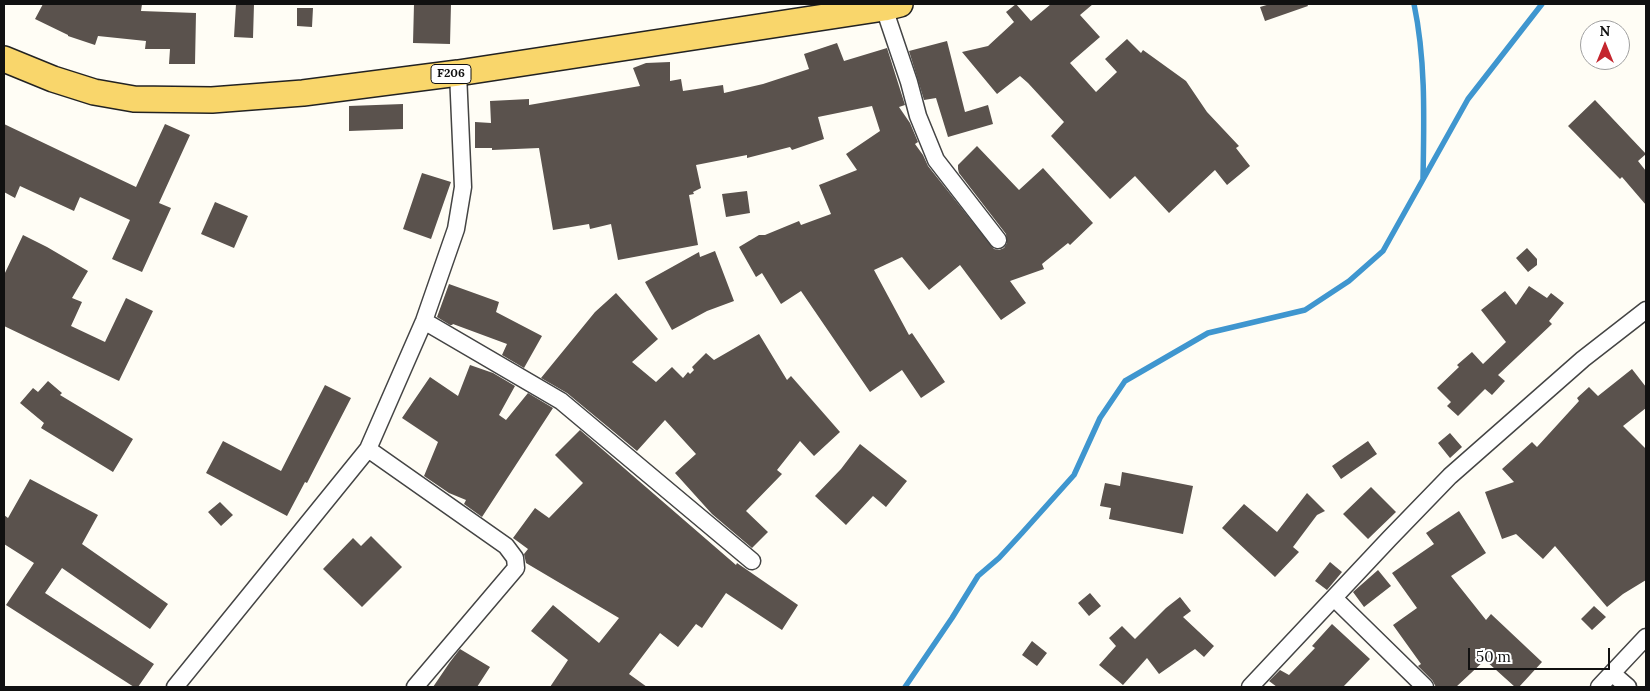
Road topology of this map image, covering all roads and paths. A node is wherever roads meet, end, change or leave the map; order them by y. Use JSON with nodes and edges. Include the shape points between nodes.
{"nodes":[{"id":1,"x":892,"y":6,"type":"edge"},
{"id":2,"x":4,"y":59,"type":"edge"},
{"id":3,"x":458,"y":73,"type":"junction"},
{"id":4,"x":998,"y":240,"type":"dead end"},
{"id":5,"x":1646,"y":310,"type":"edge"},
{"id":6,"x":424,"y":321,"type":"junction"},
{"id":7,"x":368,"y":449,"type":"junction"},
{"id":8,"x":752,"y":561,"type":"dead end"},
{"id":9,"x":1334,"y":598,"type":"junction"},
{"id":10,"x":1646,"y":637,"type":"edge"},
{"id":11,"x":1613,"y":674,"type":"junction"},
{"id":12,"x":175,"y":687,"type":"edge"},
{"id":13,"x":415,"y":687,"type":"edge"},
{"id":14,"x":1250,"y":687,"type":"edge"},
{"id":15,"x":1425,"y":687,"type":"edge"},
{"id":16,"x":1599,"y":687,"type":"edge"},
{"id":17,"x":1628,"y":687,"type":"edge"}],
"edges":[{"from":1,"to":3,"type":"main road","number":"F206"},
{"from":1,"to":4,"type":"street","via":[[908,82],[936,160]]},
{"from":2,"to":3,"type":"main road","number":"F206","via":[[94,92],[134,99],[212,100],[267,96]]},
{"from":3,"to":6,"type":"street","via":[[463,188],[456,229]]},
{"from":5,"to":9,"type":"street","via":[[1584,358],[1450,476]]},
{"from":6,"to":7,"type":"street"},
{"from":6,"to":8,"type":"street","via":[[561,402]]},
{"from":7,"to":12,"type":"street"},
{"from":7,"to":13,"type":"street","via":[[506,546],[515,558],[516,568]]},
{"from":9,"to":14,"type":"street"},
{"from":9,"to":15,"type":"street"},
{"from":10,"to":11,"type":"street"},
{"from":11,"to":16,"type":"street"},
{"from":11,"to":17,"type":"street"}]}
